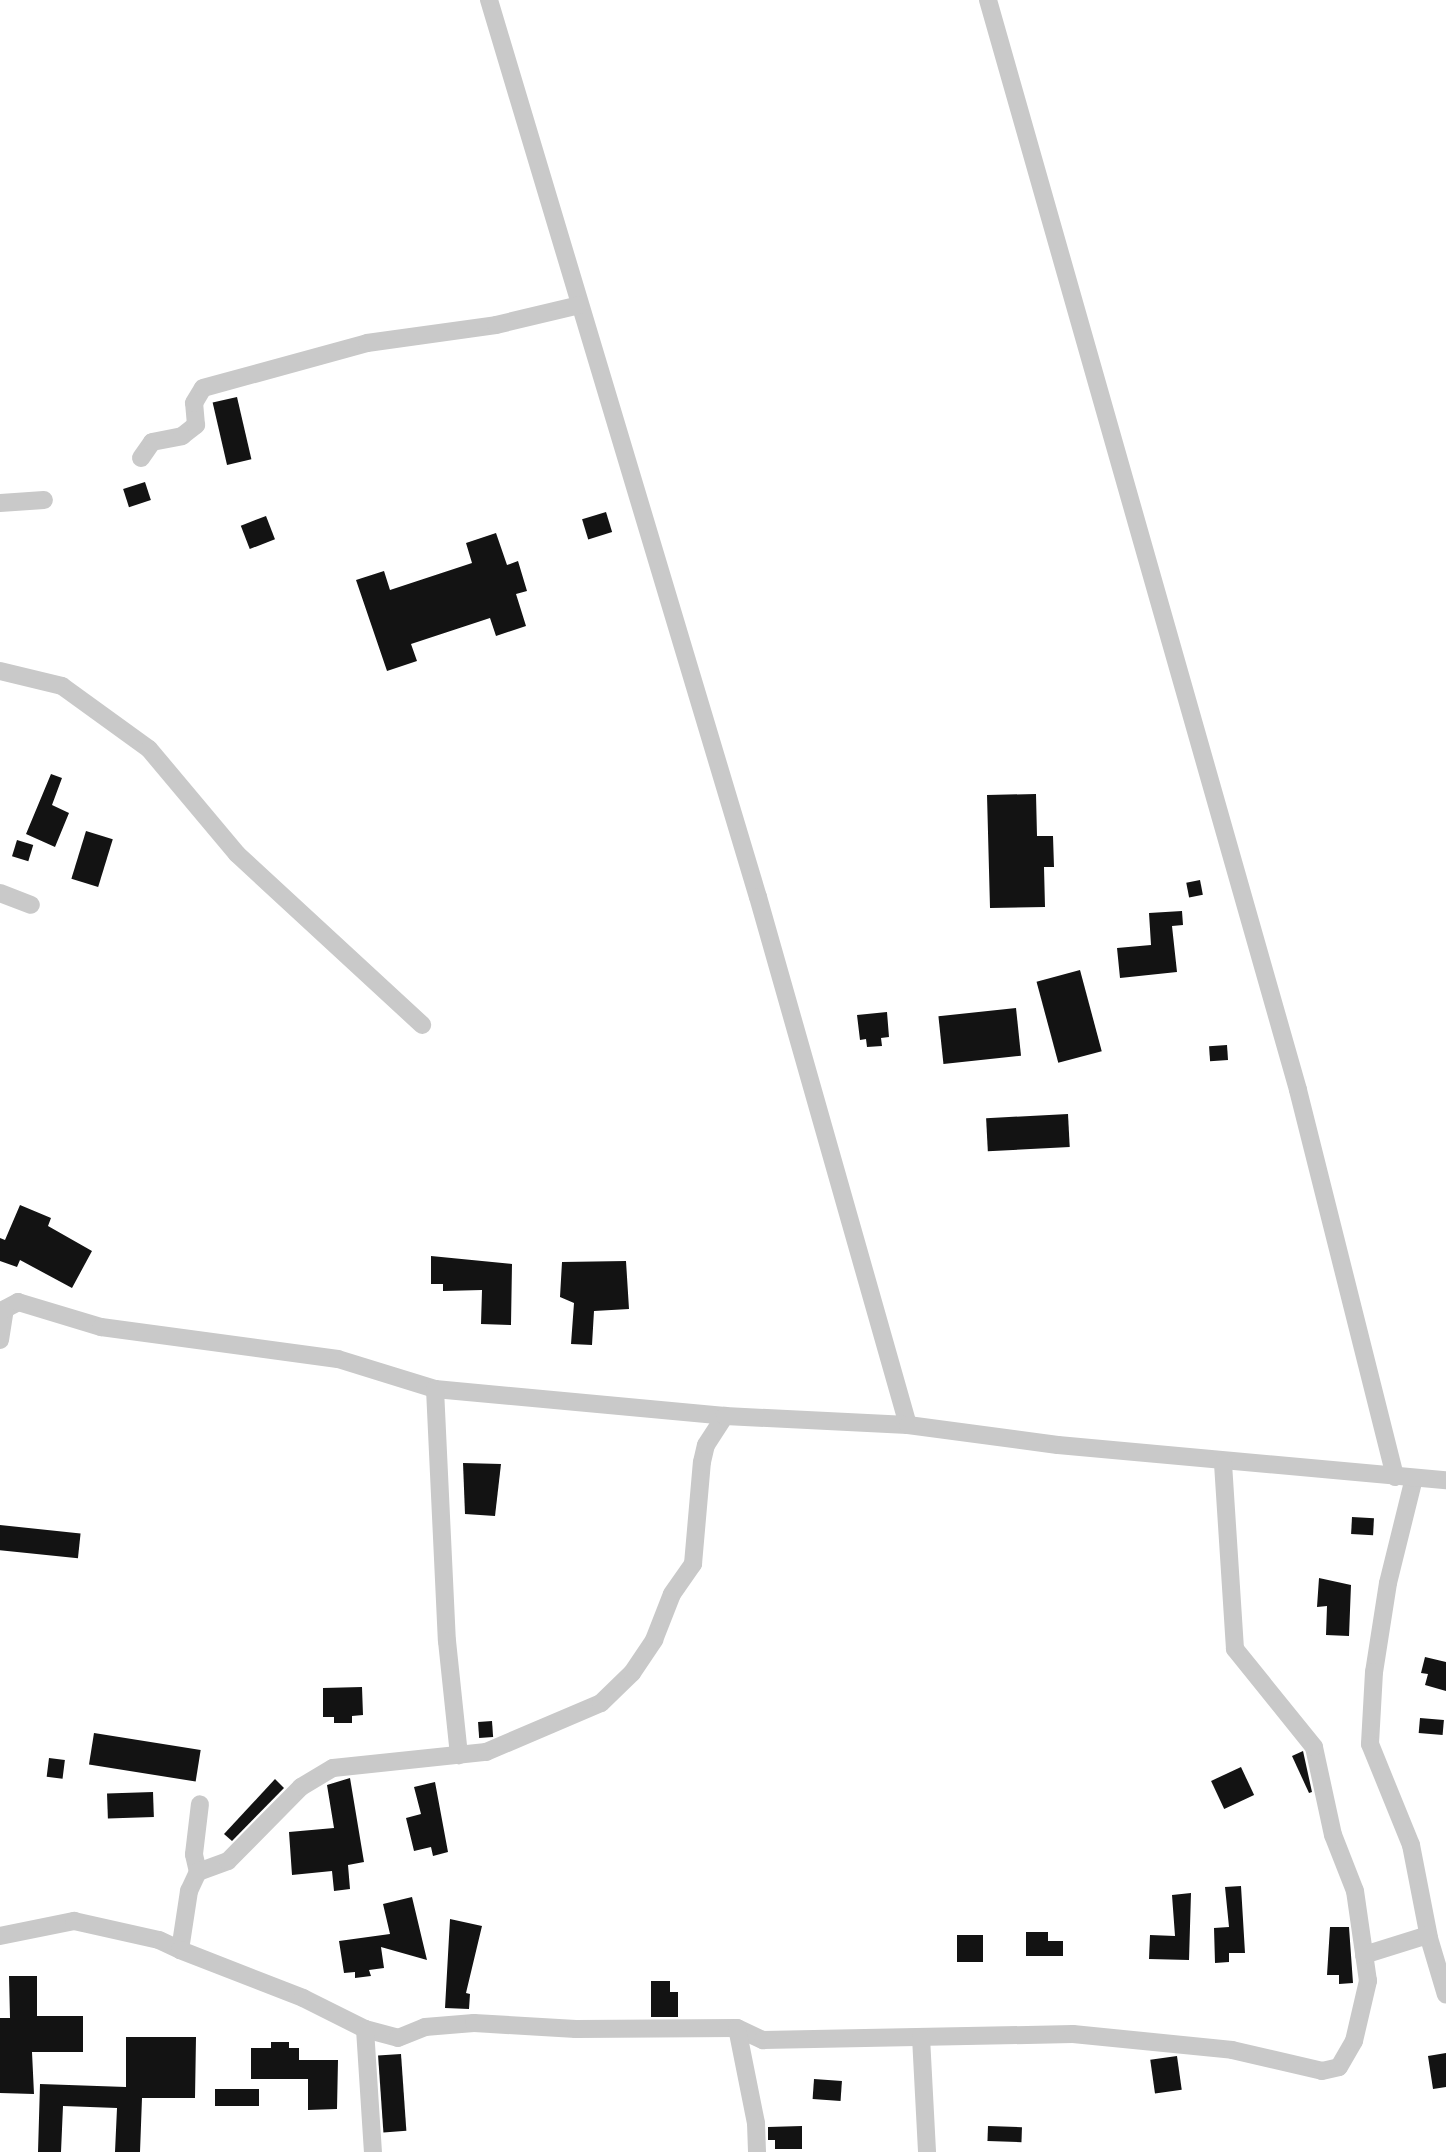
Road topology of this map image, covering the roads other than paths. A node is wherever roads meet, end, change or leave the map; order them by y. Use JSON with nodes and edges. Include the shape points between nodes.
{"nodes":[{"id":1,"x":489,"y":0,"type":"edge"},
{"id":2,"x":988,"y":0,"type":"edge"},
{"id":3,"x":579,"y":304,"type":"junction"},
{"id":4,"x":141,"y":458,"type":"dead end"},
{"id":5,"x":44,"y":500,"type":"dead end"},
{"id":6,"x":0,"y":503,"type":"edge"},
{"id":7,"x":0,"y":671,"type":"edge"},
{"id":8,"x":0,"y":893,"type":"edge"},
{"id":9,"x":31,"y":905,"type":"dead end"},
{"id":10,"x":422,"y":1025,"type":"dead end"},
{"id":11,"x":0,"y":1340,"type":"edge"},
{"id":12,"x":435,"y":1390,"type":"junction"},
{"id":13,"x":725,"y":1416,"type":"junction"},
{"id":14,"x":908,"y":1425,"type":"junction"},
{"id":15,"x":1223,"y":1462,"type":"junction"},
{"id":16,"x":1395,"y":1477,"type":"junction"},
{"id":17,"x":1414,"y":1478,"type":"junction"},
{"id":18,"x":1446,"y":1480,"type":"edge"},
{"id":19,"x":459,"y":1755,"type":"junction"},
{"id":20,"x":200,"y":1804,"type":"dead end"},
{"id":21,"x":198,"y":1872,"type":"junction"},
{"id":22,"x":1428,"y":1935,"type":"junction"},
{"id":23,"x":0,"y":1936,"type":"edge"},
{"id":24,"x":180,"y":1950,"type":"junction"},
{"id":25,"x":1364,"y":1955,"type":"junction"},
{"id":26,"x":1446,"y":1995,"type":"edge"},
{"id":27,"x":737,"y":2028,"type":"junction"},
{"id":28,"x":365,"y":2029,"type":"junction"},
{"id":29,"x":921,"y":2037,"type":"junction"},
{"id":30,"x":373,"y":2152,"type":"edge"},
{"id":31,"x":757,"y":2152,"type":"edge"},
{"id":32,"x":927,"y":2152,"type":"edge"}],
"edges":[{"from":1,"to":3,"type":"street"},
{"from":2,"to":16,"type":"street","via":[[1298,1090]]},
{"from":3,"to":4,"type":"street","via":[[496,325],[367,343],[203,388],[194,403],[196,425],[182,436],[152,442]]},
{"from":3,"to":14,"type":"street","via":[[758,897],[885,1331]]},
{"from":5,"to":6,"type":"street"},
{"from":7,"to":10,"type":"street","via":[[62,686],[149,749],[237,854]]},
{"from":8,"to":9,"type":"street"},
{"from":11,"to":12,"type":"street","via":[[5,1309],[18,1303],[101,1327],[338,1359]]},
{"from":12,"to":13,"type":"street"},
{"from":12,"to":19,"type":"street","via":[[447,1641]]},
{"from":13,"to":14,"type":"street"},
{"from":13,"to":19,"type":"street","via":[[710,1438],[702,1462],[693,1564],[672,1594],[654,1640],[632,1673],[601,1703],[525,1739]]},
{"from":14,"to":15,"type":"street"},
{"from":15,"to":16,"type":"street"},
{"from":15,"to":25,"type":"street","via":[[1235,1649],[1314,1747],[1333,1835],[1355,1891]]},
{"from":16,"to":17,"type":"street"},
{"from":17,"to":18,"type":"street"},
{"from":17,"to":22,"type":"street","via":[[1388,1583],[1374,1672],[1370,1744],[1411,1845]]},
{"from":19,"to":21,"type":"street","via":[[333,1769],[301,1787],[228,1861]]},
{"from":20,"to":21,"type":"street","via":[[194,1854]]},
{"from":21,"to":24,"type":"street","via":[[189,1891]]},
{"from":22,"to":25,"type":"street"},
{"from":22,"to":26,"type":"street"},
{"from":23,"to":24,"type":"street","via":[[74,1921],[159,1940]]},
{"from":24,"to":28,"type":"street","via":[[303,1998]]},
{"from":25,"to":29,"type":"street","via":[[1366,2003],[1347,2058],[1331,2069],[1160,2040],[1060,2034]]},
{"from":27,"to":28,"type":"street","via":[[576,2029],[474,2023],[425,2027],[398,2038]]},
{"from":27,"to":29,"type":"street","via":[[764,2040]]},
{"from":27,"to":31,"type":"street","via":[[756,2123]]},
{"from":28,"to":30,"type":"street"},
{"from":29,"to":32,"type":"street"}]}
